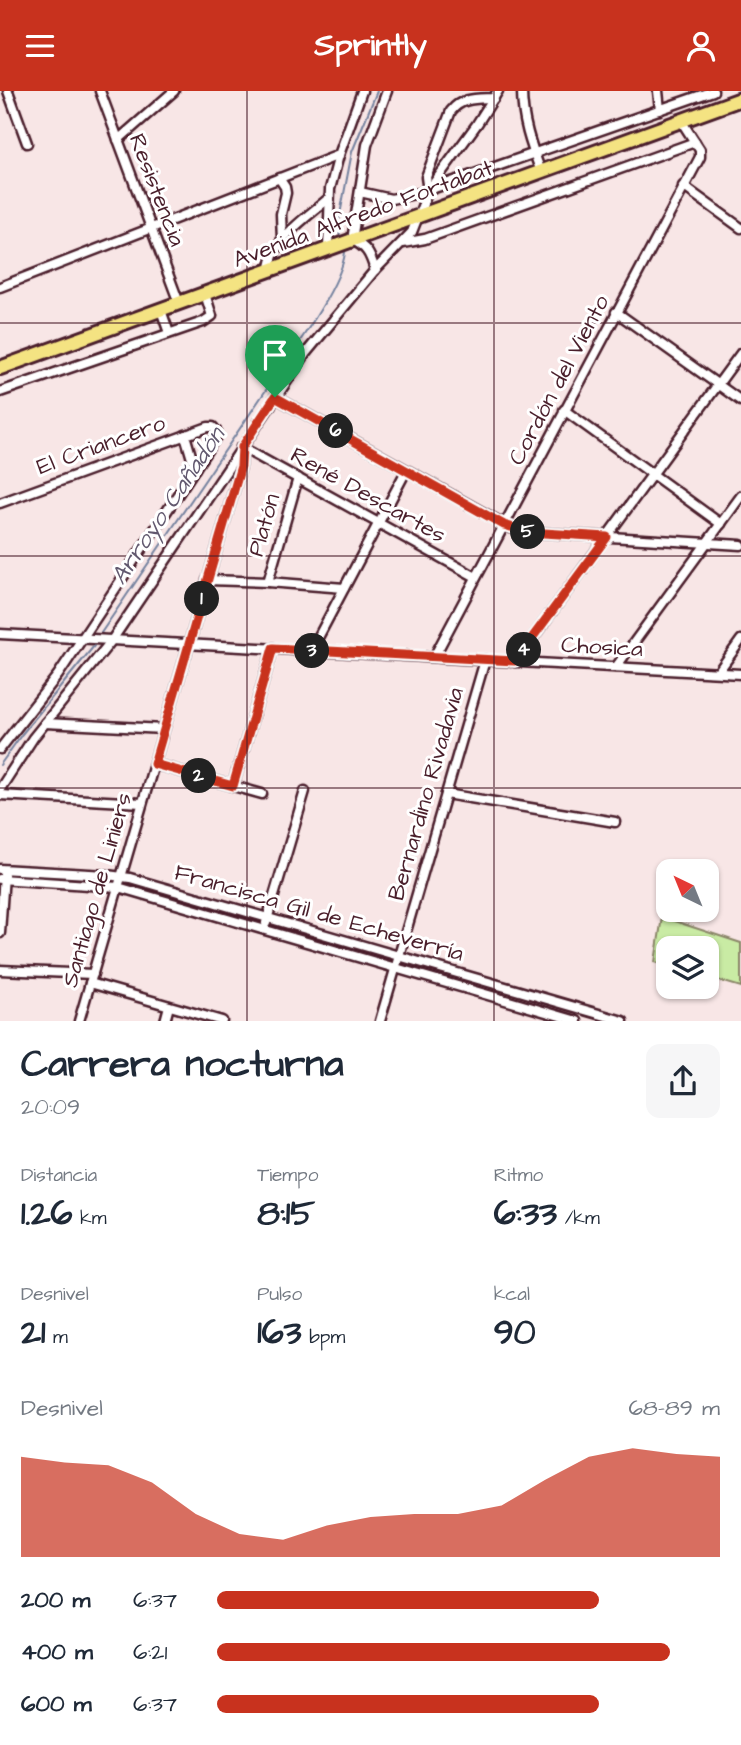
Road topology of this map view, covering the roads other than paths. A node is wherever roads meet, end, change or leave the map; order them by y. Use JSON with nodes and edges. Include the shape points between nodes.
{"nodes":[{"id":1,"x":8,"y":91,"type":"edge"},
{"id":2,"x":100,"y":91,"type":"edge"},
{"id":3,"x":174,"y":91,"type":"edge"},
{"id":4,"x":362,"y":91,"type":"edge"},
{"id":5,"x":387,"y":91,"type":"edge"},
{"id":6,"x":522,"y":91,"type":"edge"},
{"id":7,"x":658,"y":91,"type":"edge"},
{"id":8,"x":713,"y":91,"type":"edge"},
{"id":9,"x":496,"y":94,"type":"edge"},
{"id":10,"x":741,"y":99,"type":"edge"},
{"id":11,"x":660,"y":110,"type":"junction"},
{"id":12,"x":682,"y":122,"type":"junction"},
{"id":13,"x":118,"y":140,"type":"junction"},
{"id":14,"x":695,"y":142,"type":"junction"},
{"id":15,"x":27,"y":143,"type":"dead end"},
{"id":16,"x":534,"y":154,"type":"junction"},
{"id":17,"x":339,"y":155,"type":"junction"},
{"id":18,"x":541,"y":172,"type":"junction"},
{"id":19,"x":279,"y":179,"type":"junction"},
{"id":20,"x":683,"y":186,"type":"junction"},
{"id":21,"x":428,"y":191,"type":"junction"},
{"id":22,"x":360,"y":192,"type":"junction"},
{"id":23,"x":329,"y":198,"type":"junction"},
{"id":24,"x":420,"y":216,"type":"junction"},
{"id":25,"x":151,"y":228,"type":"junction"},
{"id":26,"x":741,"y":228,"type":"edge"},
{"id":27,"x":352,"y":240,"type":"junction"},
{"id":28,"x":282,"y":241,"type":"junction"},
{"id":29,"x":403,"y":243,"type":"junction"},
{"id":30,"x":328,"y":249,"type":"junction"},
{"id":31,"x":375,"y":269,"type":"junction"},
{"id":32,"x":270,"y":270,"type":"junction"},
{"id":33,"x":0,"y":287,"type":"edge"},
{"id":34,"x":205,"y":294,"type":"junction"},
{"id":35,"x":179,"y":303,"type":"junction"},
{"id":36,"x":162,"y":310,"type":"junction"},
{"id":37,"x":616,"y":312,"type":"junction"},
{"id":38,"x":169,"y":333,"type":"junction"},
{"id":39,"x":741,"y":353,"type":"edge"},
{"id":40,"x":0,"y":368,"type":"edge"},
{"id":41,"x":718,"y":384,"type":"junction"},
{"id":42,"x":0,"y":392,"type":"edge"},
{"id":43,"x":275,"y":397,"type":"junction"},
{"id":44,"x":741,"y":401,"type":"edge"},
{"id":45,"x":565,"y":410,"type":"junction"},
{"id":46,"x":185,"y":435,"type":"junction"},
{"id":47,"x":242,"y":447,"type":"junction"},
{"id":48,"x":195,"y":469,"type":"junction"},
{"id":49,"x":406,"y":471,"type":"junction"},
{"id":50,"x":652,"y":474,"type":"junction"},
{"id":51,"x":298,"y":478,"type":"junction"},
{"id":52,"x":741,"y":496,"type":"edge"},
{"id":53,"x":0,"y":503,"type":"edge"},
{"id":54,"x":379,"y":523,"type":"junction"},
{"id":55,"x":721,"y":524,"type":"junction"},
{"id":56,"x":504,"y":525,"type":"junction"},
{"id":57,"x":607,"y":537,"type":"junction"},
{"id":58,"x":707,"y":543,"type":"junction"},
{"id":59,"x":741,"y":545,"type":"edge"},
{"id":60,"x":477,"y":577,"type":"junction"},
{"id":61,"x":207,"y":580,"type":"junction"},
{"id":62,"x":268,"y":582,"type":"junction"},
{"id":63,"x":344,"y":588,"type":"junction"},
{"id":64,"x":0,"y":634,"type":"edge"},
{"id":65,"x":82,"y":638,"type":"junction"},
{"id":66,"x":112,"y":640,"type":"junction"},
{"id":67,"x":741,"y":640,"type":"edge"},
{"id":68,"x":189,"y":644,"type":"junction"},
{"id":69,"x":273,"y":648,"type":"junction"},
{"id":70,"x":312,"y":651,"type":"junction"},
{"id":71,"x":434,"y":657,"type":"junction"},
{"id":72,"x":485,"y":660,"type":"junction"},
{"id":73,"x":515,"y":661,"type":"junction"},
{"id":74,"x":616,"y":667,"type":"junction"},
{"id":75,"x":718,"y":672,"type":"junction"},
{"id":76,"x":741,"y":674,"type":"edge"},
{"id":77,"x":45,"y":723,"type":"junction"},
{"id":78,"x":164,"y":729,"type":"junction"},
{"id":79,"x":0,"y":749,"type":"edge"},
{"id":80,"x":154,"y":764,"type":"junction"},
{"id":81,"x":233,"y":786,"type":"junction"},
{"id":82,"x":0,"y":789,"type":"edge"},
{"id":83,"x":305,"y":791,"type":"dead end"},
{"id":84,"x":262,"y":794,"type":"dead end"},
{"id":85,"x":446,"y":794,"type":"junction"},
{"id":86,"x":0,"y":795,"type":"edge"},
{"id":87,"x":142,"y":803,"type":"junction"},
{"id":88,"x":615,"y":822,"type":"dead end"},
{"id":89,"x":2,"y":869,"type":"edge"},
{"id":90,"x":121,"y":876,"type":"junction"},
{"id":91,"x":2,"y":879,"type":"edge"},
{"id":92,"x":118,"y":887,"type":"junction"},
{"id":93,"x":268,"y":918,"type":"junction"},
{"id":94,"x":264,"y":929,"type":"junction"},
{"id":95,"x":0,"y":933,"type":"edge"},
{"id":96,"x":398,"y":956,"type":"junction"},
{"id":97,"x":395,"y":967,"type":"junction"},
{"id":98,"x":0,"y":970,"type":"edge"},
{"id":99,"x":93,"y":974,"type":"junction"},
{"id":100,"x":90,"y":983,"type":"junction"},
{"id":101,"x":169,"y":1006,"type":"junction"},
{"id":102,"x":79,"y":1020,"type":"edge"},
{"id":103,"x":165,"y":1020,"type":"edge"},
{"id":104,"x":222,"y":1020,"type":"edge"},
{"id":105,"x":380,"y":1020,"type":"edge"},
{"id":106,"x":577,"y":1020,"type":"edge"},
{"id":107,"x":623,"y":1020,"type":"edge"}],
"edges":[{"from":1,"to":15,"type":"street"},
{"from":2,"to":13,"type":"street","name":"Resistencia"},
{"from":3,"to":13,"type":"street"},
{"from":4,"to":17,"type":"street"},
{"from":5,"to":22,"type":"street","via":[[367,145]]},
{"from":6,"to":16,"type":"street"},
{"from":7,"to":11,"type":"street"},
{"from":8,"to":11,"type":"street"},
{"from":9,"to":21,"type":"street"},
{"from":9,"to":21,"type":"street","via":[[465,100],[450,111],[426,177]]},
{"from":10,"to":12,"type":"highway","name":"Avenida Alfredo Fortabat"},
{"from":11,"to":16,"type":"street"},
{"from":12,"to":14,"type":"street"},
{"from":12,"to":18,"type":"highway","name":"Avenida Alfredo Fortabat"},
{"from":13,"to":25,"type":"street","name":"Resistencia"},
{"from":14,"to":20,"type":"street","name":"Cordón del Viento","via":[[700,157]]},
{"from":14,"to":29,"type":"street"},
{"from":16,"to":18,"type":"street"},
{"from":16,"to":21,"type":"street"},
{"from":17,"to":19,"type":"street"},
{"from":17,"to":23,"type":"street"},
{"from":18,"to":24,"type":"highway","name":"Avenida Alfredo Fortabat"},
{"from":19,"to":25,"type":"street"},
{"from":19,"to":28,"type":"street","via":[[285,187]]},
{"from":20,"to":26,"type":"street"},
{"from":20,"to":37,"type":"street","name":"Cordón del Viento"},
{"from":21,"to":22,"type":"street","via":[[391,199]]},
{"from":21,"to":24,"type":"street"},
{"from":22,"to":27,"type":"street"},
{"from":23,"to":28,"type":"street"},
{"from":23,"to":30,"type":"street"},
{"from":24,"to":27,"type":"highway","name":"Avenida Alfredo Fortabat"},
{"from":24,"to":29,"type":"street"},
{"from":25,"to":33,"type":"street"},
{"from":25,"to":35,"type":"street","name":"Resistencia"},
{"from":27,"to":30,"type":"highway","name":"Avenida Alfredo Fortabat"},
{"from":27,"to":31,"type":"street","via":[[370,253]]},
{"from":28,"to":32,"type":"street"},
{"from":29,"to":31,"type":"street"},
{"from":30,"to":32,"type":"highway","name":"Avenida Alfredo Fortabat"},
{"from":31,"to":43,"type":"street"},
{"from":32,"to":34,"type":"highway","name":"Avenida Alfredo Fortabat"},
{"from":34,"to":35,"type":"highway","name":"Avenida Alfredo Fortabat"},
{"from":34,"to":38,"type":"street","via":[[212,316]]},
{"from":35,"to":36,"type":"highway","name":"Avenida Alfredo Fortabat"},
{"from":36,"to":38,"type":"street"},
{"from":36,"to":40,"type":"highway","name":"Avenida Alfredo Fortabat"},
{"from":37,"to":41,"type":"street"},
{"from":37,"to":45,"type":"street","name":"Cordón del Viento"},
{"from":38,"to":42,"type":"street"},
{"from":39,"to":41,"type":"street"},
{"from":41,"to":44,"type":"street"},
{"from":41,"to":50,"type":"street"},
{"from":43,"to":47,"type":"street"},
{"from":43,"to":49,"type":"street"},
{"from":45,"to":50,"type":"street"},
{"from":45,"to":56,"type":"street","name":"Cordón del Viento"},
{"from":46,"to":48,"type":"street"},
{"from":46,"to":48,"type":"street","name":"El Criancero","via":[[215,429],[216,437]]},
{"from":46,"to":53,"type":"street","name":"El Criancero"},
{"from":47,"to":51,"type":"street","name":"René Descartes"},
{"from":47,"to":61,"type":"street","name":"Santiago de Liniers","via":[[241,466]]},
{"from":47,"to":66,"type":"street"},
{"from":48,"to":65,"type":"street"},
{"from":49,"to":54,"type":"street"},
{"from":49,"to":56,"type":"street"},
{"from":50,"to":55,"type":"street"},
{"from":50,"to":57,"type":"street"},
{"from":51,"to":54,"type":"street","name":"René Descartes"},
{"from":51,"to":62,"type":"street","name":"Platón"},
{"from":52,"to":55,"type":"street"},
{"from":54,"to":60,"type":"street","name":"René Descartes"},
{"from":54,"to":63,"type":"street"},
{"from":55,"to":58,"type":"street"},
{"from":56,"to":57,"type":"street","via":[[528,532]]},
{"from":56,"to":60,"type":"street","name":"Cordón del Viento"},
{"from":57,"to":58,"type":"street"},
{"from":57,"to":73,"type":"street"},
{"from":58,"to":59,"type":"street"},
{"from":58,"to":74,"type":"street"},
{"from":60,"to":71,"type":"street","name":"Cordón del Viento"},
{"from":61,"to":62,"type":"street"},
{"from":61,"to":68,"type":"street","name":"Santiago de Liniers"},
{"from":62,"to":63,"type":"street"},
{"from":63,"to":70,"type":"street"},
{"from":64,"to":65,"type":"street","name":"Chosica"},
{"from":65,"to":66,"type":"street","name":"Chosica"},
{"from":65,"to":79,"type":"street"},
{"from":66,"to":68,"type":"street","name":"Chosica"},
{"from":66,"to":77,"type":"street"},
{"from":67,"to":75,"type":"street"},
{"from":68,"to":69,"type":"street","name":"Chosica"},
{"from":68,"to":78,"type":"street","name":"Santiago de Liniers"},
{"from":69,"to":70,"type":"street","name":"Chosica"},
{"from":69,"to":81,"type":"street"},
{"from":70,"to":71,"type":"street","name":"Chosica"},
{"from":71,"to":72,"type":"street","name":"Chosica"},
{"from":72,"to":73,"type":"street","name":"Chosica"},
{"from":72,"to":85,"type":"street","name":"Bernardino Rivadavia"},
{"from":73,"to":74,"type":"street","name":"Chosica"},
{"from":74,"to":75,"type":"street","name":"Chosica"},
{"from":75,"to":76,"type":"street","name":"Chosica"},
{"from":77,"to":78,"type":"street"},
{"from":77,"to":82,"type":"street"},
{"from":78,"to":80,"type":"street","name":"Santiago de Liniers"},
{"from":80,"to":81,"type":"street"},
{"from":80,"to":87,"type":"street","name":"Santiago de Liniers"},
{"from":81,"to":84,"type":"street"},
{"from":83,"to":93,"type":"street"},
{"from":85,"to":88,"type":"street"},
{"from":85,"to":96,"type":"street","name":"Bernardino Rivadavia"},
{"from":86,"to":87,"type":"street"},
{"from":87,"to":90,"type":"street","name":"Santiago de Liniers"},
{"from":89,"to":90,"type":"street","name":"Francisca Gil de Echeverría"},
{"from":89,"to":91,"type":"street"},
{"from":90,"to":92,"type":"street","name":"Santiago de Liniers"},
{"from":90,"to":93,"type":"street","name":"Francisca Gil de Echeverría"},
{"from":91,"to":92,"type":"street","name":"Francisca Gil de Echeverría"},
{"from":91,"to":95,"type":"street"},
{"from":92,"to":94,"type":"street","name":"Francisca Gil de Echeverría"},
{"from":92,"to":99,"type":"street","name":"Santiago de Liniers"},
{"from":93,"to":94,"type":"street"},
{"from":93,"to":96,"type":"street","name":"Francisca Gil de Echeverría"},
{"from":94,"to":97,"type":"street","name":"Francisca Gil de Echeverría"},
{"from":96,"to":97,"type":"street","name":"Bernardino Rivadavia"},
{"from":96,"to":107,"type":"street","name":"Francisca Gil de Echeverría"},
{"from":97,"to":105,"type":"street","name":"Bernardino Rivadavia"},
{"from":97,"to":106,"type":"street","name":"Francisca Gil de Echeverría"},
{"from":98,"to":99,"type":"street"},
{"from":99,"to":100,"type":"street","name":"Santiago de Liniers"},
{"from":100,"to":101,"type":"street"},
{"from":100,"to":102,"type":"street","name":"Santiago de Liniers"},
{"from":101,"to":103,"type":"street"},
{"from":101,"to":104,"type":"street"}]}
